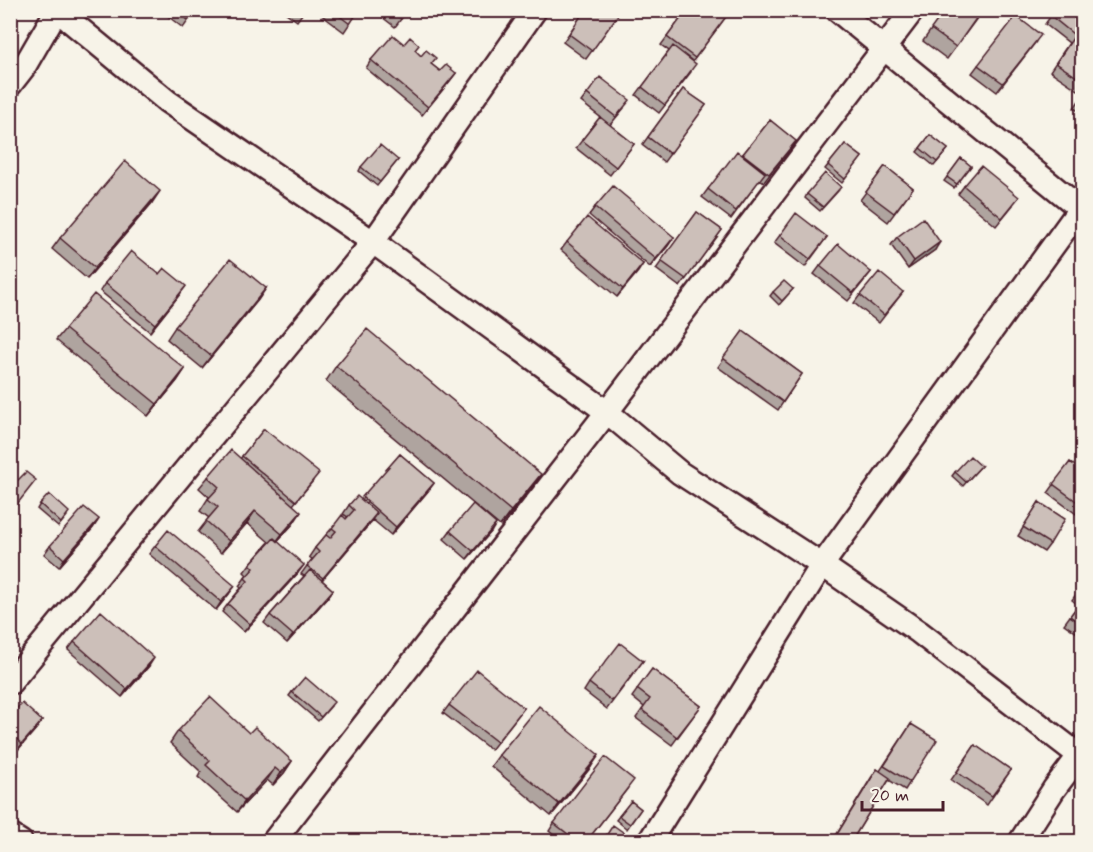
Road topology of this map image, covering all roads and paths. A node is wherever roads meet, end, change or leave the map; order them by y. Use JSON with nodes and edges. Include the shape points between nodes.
{"nodes":[{"id":1,"x":535,"y":10,"type":"edge"},
{"id":2,"x":837,"y":10,"type":"edge"},
{"id":3,"x":913,"y":10,"type":"edge"},
{"id":4,"x":58,"y":11,"type":"edge"},
{"id":5,"x":884,"y":49,"type":"junction"},
{"id":6,"x":10,"y":85,"type":"edge"},
{"id":7,"x":1082,"y":208,"type":"edge"},
{"id":8,"x":373,"y":242,"type":"junction"},
{"id":9,"x":607,"y":412,"type":"junction"},
{"id":10,"x":822,"y":565,"type":"junction"},
{"id":11,"x":10,"y":683,"type":"edge"},
{"id":12,"x":1082,"y":756,"type":"edge"},
{"id":13,"x":10,"y":835,"type":"edge"},
{"id":14,"x":21,"y":842,"type":"edge"},
{"id":15,"x":273,"y":842,"type":"edge"},
{"id":16,"x":649,"y":842,"type":"edge"},
{"id":17,"x":1020,"y":842,"type":"edge"}],
"edges":[{"from":1,"to":8,"type":"street"},
{"from":2,"to":5,"type":"street"},
{"from":3,"to":5,"type":"street"},
{"from":4,"to":6,"type":"street"},
{"from":4,"to":8,"type":"street","via":[[167,101]]},
{"from":5,"to":7,"type":"street"},
{"from":5,"to":9,"type":"street"},
{"from":7,"to":10,"type":"street"},
{"from":8,"to":9,"type":"street"},
{"from":8,"to":11,"type":"street"},
{"from":9,"to":10,"type":"street","via":[[680,473]]},
{"from":9,"to":15,"type":"street"},
{"from":10,"to":12,"type":"street","via":[[919,632]]},
{"from":10,"to":16,"type":"street"},
{"from":12,"to":17,"type":"street","via":[[1054,789]]},
{"from":13,"to":14,"type":"street"}]}
